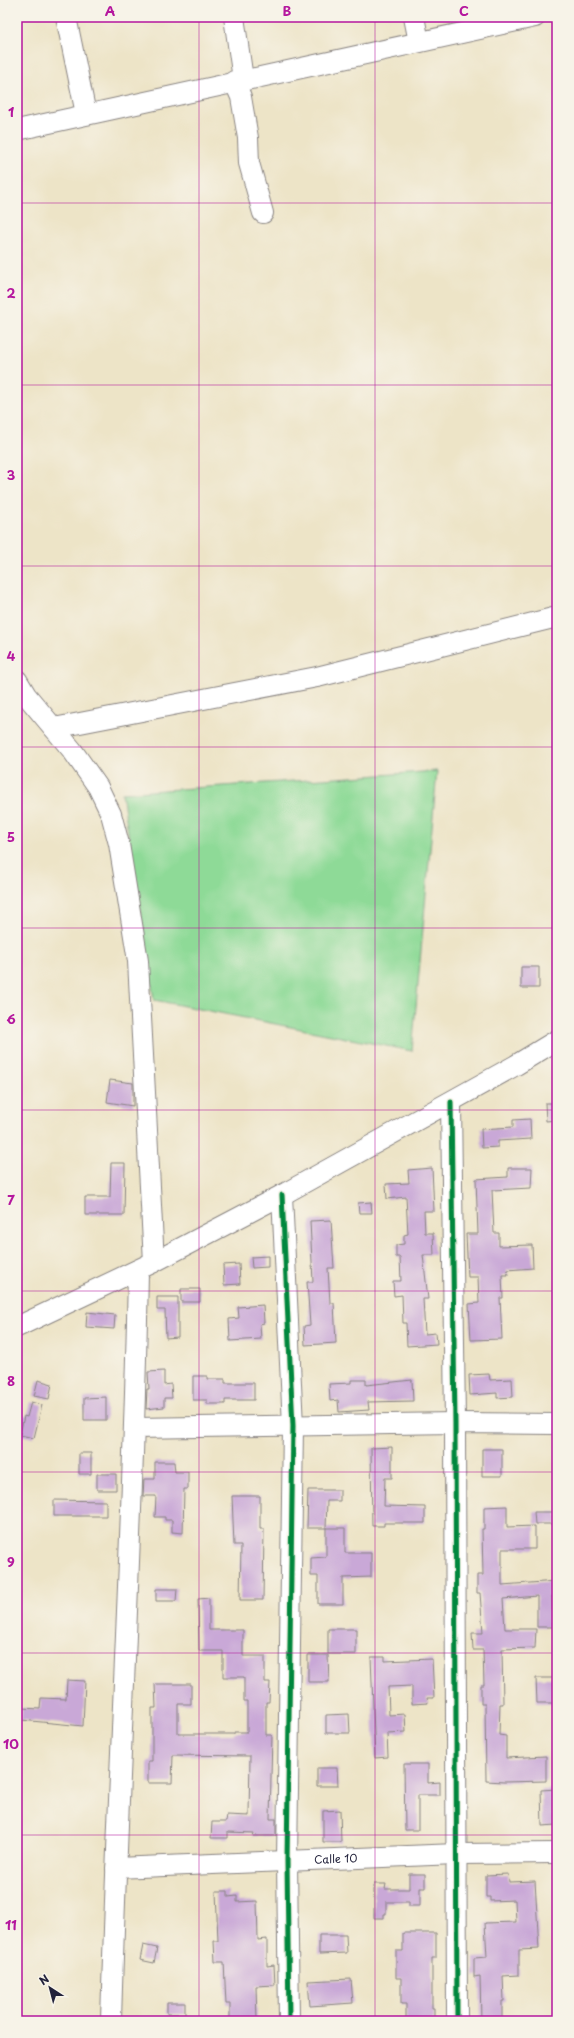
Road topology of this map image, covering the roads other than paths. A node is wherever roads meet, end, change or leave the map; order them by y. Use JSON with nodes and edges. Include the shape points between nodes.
{"nodes":[{"id":1,"x":66,"y":17,"type":"edge"},
{"id":2,"x":234,"y":17,"type":"edge"},
{"id":3,"x":414,"y":17,"type":"edge"},
{"id":4,"x":535,"y":17,"type":"edge"},
{"id":5,"x":419,"y":42,"type":"junction"},
{"id":6,"x":238,"y":80,"type":"junction"},
{"id":7,"x":86,"y":114,"type":"junction"},
{"id":8,"x":17,"y":130,"type":"edge"},
{"id":9,"x":263,"y":213,"type":"dead end"},
{"id":10,"x":557,"y":617,"type":"edge"},
{"id":11,"x":17,"y":680,"type":"edge"},
{"id":12,"x":54,"y":728,"type":"junction"},
{"id":13,"x":557,"y":1040,"type":"edge"},
{"id":14,"x":451,"y":1102,"type":"junction"},
{"id":15,"x":282,"y":1195,"type":"junction"},
{"id":16,"x":146,"y":1266,"type":"junction"},
{"id":17,"x":17,"y":1327,"type":"edge"},
{"id":18,"x":455,"y":1423,"type":"junction"},
{"id":19,"x":557,"y":1424,"type":"edge"},
{"id":20,"x":294,"y":1426,"type":"junction"},
{"id":21,"x":135,"y":1428,"type":"junction"},
{"id":22,"x":557,"y":1853,"type":"edge"},
{"id":23,"x":456,"y":1854,"type":"junction"},
{"id":24,"x":287,"y":1860,"type":"junction"},
{"id":25,"x":116,"y":1868,"type":"junction"},
{"id":26,"x":111,"y":2021,"type":"edge"},
{"id":27,"x":289,"y":2021,"type":"edge"},
{"id":28,"x":457,"y":2021,"type":"edge"}],
"edges":[{"from":1,"to":7,"type":"street"},
{"from":2,"to":6,"type":"street"},
{"from":3,"to":5,"type":"street"},
{"from":4,"to":5,"type":"street"},
{"from":5,"to":6,"type":"street"},
{"from":6,"to":7,"type":"street"},
{"from":6,"to":9,"type":"street","via":[[248,138],[249,163]]},
{"from":7,"to":8,"type":"street"},
{"from":10,"to":12,"type":"street","via":[[316,677]]},
{"from":11,"to":12,"type":"street","via":[[26,695]]},
{"from":12,"to":16,"type":"street","via":[[98,787],[112,814],[119,844],[138,961]]},
{"from":13,"to":14,"type":"street"},
{"from":14,"to":15,"type":"street"},
{"from":14,"to":18,"type":"street"},
{"from":15,"to":16,"type":"street"},
{"from":15,"to":20,"type":"street"},
{"from":16,"to":17,"type":"street"},
{"from":16,"to":21,"type":"street"},
{"from":18,"to":19,"type":"street"},
{"from":18,"to":20,"type":"street"},
{"from":18,"to":23,"type":"street"},
{"from":20,"to":21,"type":"street"},
{"from":20,"to":24,"type":"street"},
{"from":21,"to":25,"type":"street"},
{"from":22,"to":23,"type":"street","name":"Calle 10"},
{"from":23,"to":24,"type":"street","name":"Calle 10"},
{"from":23,"to":28,"type":"street"},
{"from":24,"to":25,"type":"street","name":"Calle 10"},
{"from":24,"to":27,"type":"street"},
{"from":25,"to":26,"type":"street"}]}
